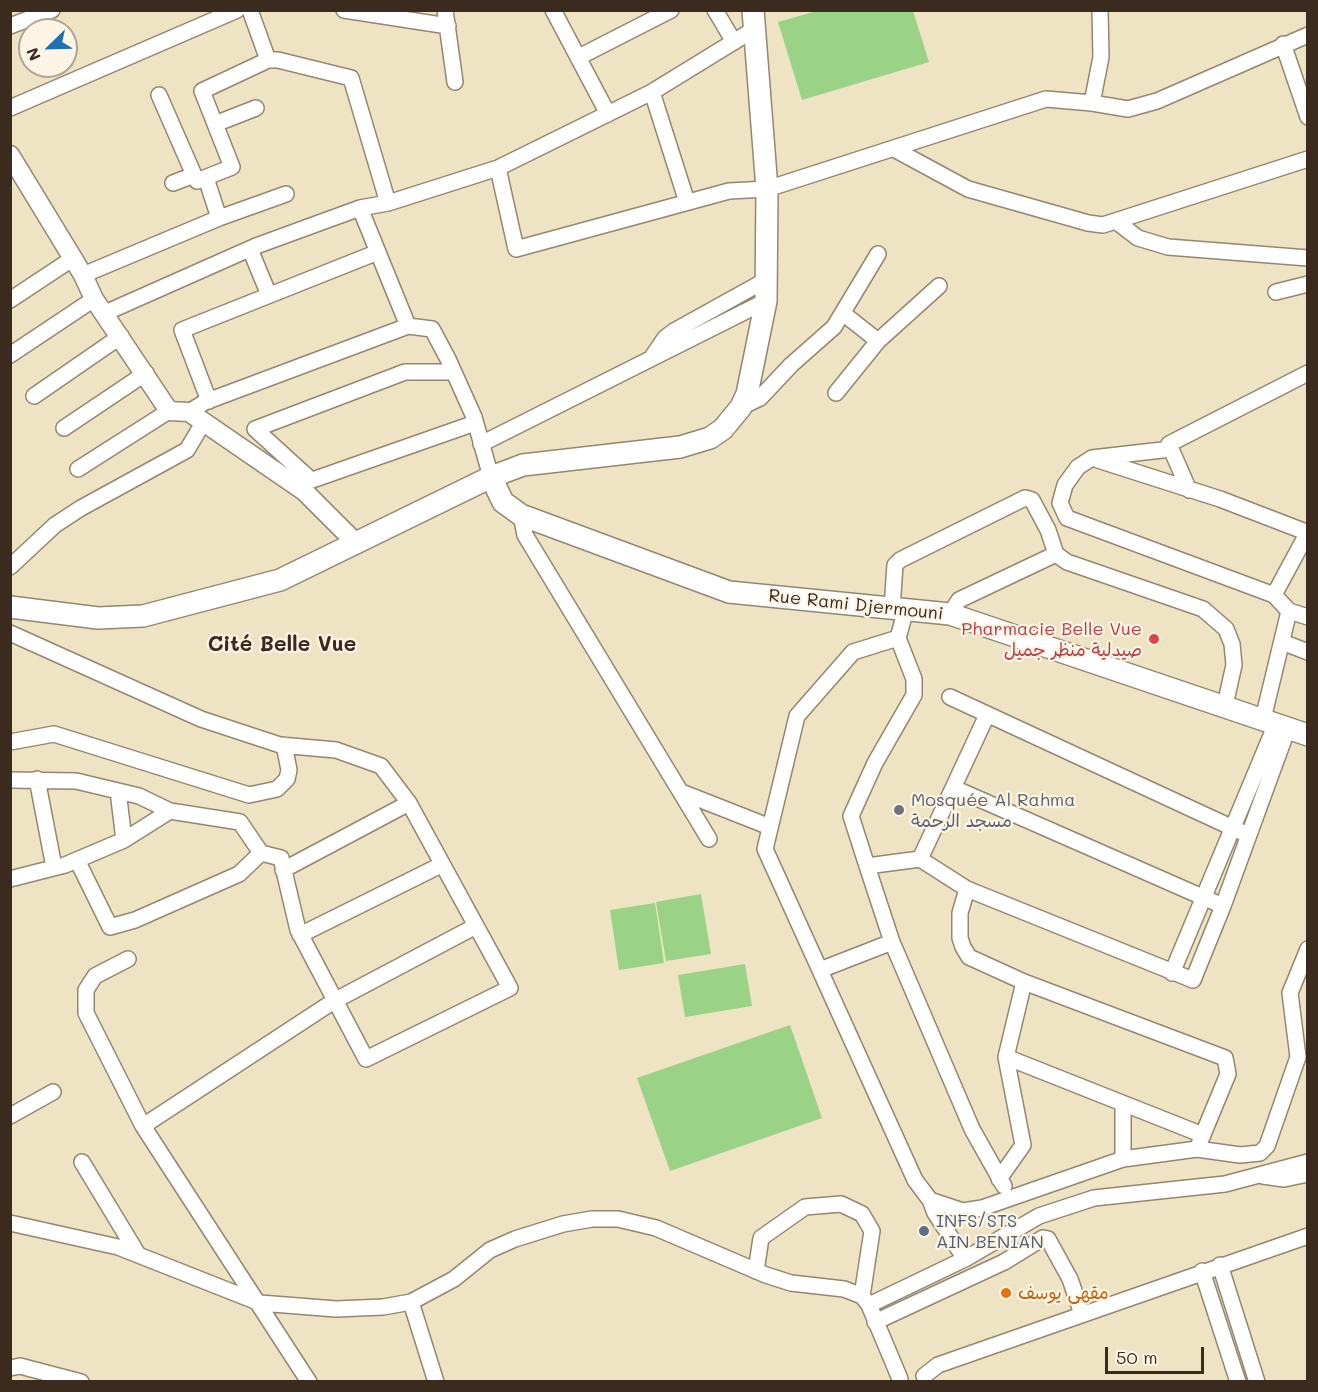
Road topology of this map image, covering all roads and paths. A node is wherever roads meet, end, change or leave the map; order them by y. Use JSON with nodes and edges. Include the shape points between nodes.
{"nodes":[{"id":1,"x":52,"y":10,"type":"edge"},
{"id":2,"x":237,"y":10,"type":"edge"},
{"id":3,"x":250,"y":10,"type":"edge"},
{"id":4,"x":344,"y":10,"type":"edge"},
{"id":5,"x":445,"y":10,"type":"edge"},
{"id":6,"x":553,"y":10,"type":"edge"},
{"id":7,"x":671,"y":10,"type":"edge"},
{"id":8,"x":715,"y":10,"type":"edge"},
{"id":9,"x":1100,"y":10,"type":"edge"},
{"id":10,"x":645,"y":16,"type":"edge"},
{"id":11,"x":753,"y":20,"type":"edge"},
{"id":12,"x":10,"y":26,"type":"edge"},
{"id":13,"x":448,"y":26,"type":"junction"},
{"id":14,"x":1308,"y":35,"type":"edge"},
{"id":15,"x":734,"y":42,"type":"junction"},
{"id":16,"x":1283,"y":44,"type":"junction"},
{"id":17,"x":579,"y":57,"type":"junction"},
{"id":18,"x":268,"y":60,"type":"junction"},
{"id":19,"x":455,"y":82,"type":"dead end"},
{"id":20,"x":652,"y":92,"type":"junction"},
{"id":21,"x":159,"y":95,"type":"dead end"},
{"id":22,"x":1092,"y":102,"type":"junction"},
{"id":23,"x":10,"y":108,"type":"edge"},
{"id":24,"x":256,"y":108,"type":"dead end"},
{"id":25,"x":608,"y":114,"type":"junction"},
{"id":26,"x":1308,"y":117,"type":"edge"},
{"id":27,"x":215,"y":124,"type":"junction"},
{"id":28,"x":894,"y":148,"type":"junction"},
{"id":29,"x":11,"y":156,"type":"edge"},
{"id":30,"x":1308,"y":159,"type":"edge"},
{"id":31,"x":498,"y":168,"type":"junction"},
{"id":32,"x":200,"y":176,"type":"junction"},
{"id":33,"x":173,"y":183,"type":"dead end"},
{"id":34,"x":767,"y":189,"type":"junction"},
{"id":35,"x":286,"y":194,"type":"dead end"},
{"id":36,"x":687,"y":202,"type":"junction"},
{"id":37,"x":388,"y":203,"type":"junction"},
{"id":38,"x":360,"y":208,"type":"junction"},
{"id":39,"x":219,"y":218,"type":"junction"},
{"id":40,"x":1117,"y":222,"type":"junction"},
{"id":41,"x":250,"y":249,"type":"junction"},
{"id":42,"x":378,"y":252,"type":"junction"},
{"id":43,"x":878,"y":254,"type":"dead end"},
{"id":44,"x":1308,"y":258,"type":"edge"},
{"id":45,"x":72,"y":259,"type":"junction"},
{"id":46,"x":83,"y":274,"type":"junction"},
{"id":47,"x":766,"y":280,"type":"junction"},
{"id":48,"x":1308,"y":284,"type":"edge"},
{"id":49,"x":939,"y":286,"type":"dead end"},
{"id":50,"x":1276,"y":292,"type":"dead end"},
{"id":51,"x":269,"y":295,"type":"junction"},
{"id":52,"x":10,"y":300,"type":"edge"},
{"id":53,"x":766,"y":301,"type":"junction"},
{"id":54,"x":99,"y":306,"type":"junction"},
{"id":55,"x":844,"y":314,"type":"junction"},
{"id":56,"x":408,"y":326,"type":"junction"},
{"id":57,"x":121,"y":336,"type":"junction"},
{"id":58,"x":878,"y":340,"type":"junction"},
{"id":59,"x":10,"y":355,"type":"edge"},
{"id":60,"x":650,"y":359,"type":"junction"},
{"id":61,"x":454,"y":372,"type":"junction"},
{"id":62,"x":146,"y":373,"type":"junction"},
{"id":63,"x":1308,"y":373,"type":"edge"},
{"id":64,"x":836,"y":393,"type":"dead end"},
{"id":65,"x":34,"y":396,"type":"dead end"},
{"id":66,"x":209,"y":401,"type":"junction"},
{"id":67,"x":741,"y":407,"type":"junction"},
{"id":68,"x":169,"y":411,"type":"junction"},
{"id":69,"x":196,"y":417,"type":"junction"},
{"id":70,"x":476,"y":423,"type":"junction"},
{"id":71,"x":64,"y":428,"type":"dead end"},
{"id":72,"x":482,"y":444,"type":"junction"},
{"id":73,"x":1172,"y":449,"type":"junction"},
{"id":74,"x":1092,"y":458,"type":"junction"},
{"id":75,"x":78,"y":469,"type":"dead end"},
{"id":76,"x":491,"y":477,"type":"junction"},
{"id":77,"x":303,"y":483,"type":"junction"},
{"id":78,"x":1189,"y":490,"type":"junction"},
{"id":79,"x":521,"y":515,"type":"junction"},
{"id":80,"x":1307,"y":532,"type":"edge"},
{"id":81,"x":357,"y":544,"type":"junction"},
{"id":82,"x":1056,"y":554,"type":"junction"},
{"id":83,"x":10,"y":567,"type":"edge"},
{"id":84,"x":1274,"y":595,"type":"junction"},
{"id":85,"x":10,"y":607,"type":"edge"},
{"id":86,"x":899,"y":609,"type":"junction"},
{"id":87,"x":1290,"y":611,"type":"junction"},
{"id":88,"x":950,"y":614,"type":"junction"},
{"id":89,"x":1308,"y":618,"type":"edge"},
{"id":90,"x":10,"y":633,"type":"edge"},
{"id":91,"x":898,"y":638,"type":"junction"},
{"id":92,"x":1282,"y":642,"type":"junction"},
{"id":93,"x":1308,"y":652,"type":"edge"},
{"id":94,"x":950,"y":697,"type":"dead end"},
{"id":95,"x":1225,"y":705,"type":"junction"},
{"id":96,"x":987,"y":715,"type":"junction"},
{"id":97,"x":1284,"y":726,"type":"edge"},
{"id":98,"x":10,"y":742,"type":"edge"},
{"id":99,"x":284,"y":745,"type":"junction"},
{"id":100,"x":37,"y":779,"type":"junction"},
{"id":101,"x":10,"y":780,"type":"edge"},
{"id":102,"x":954,"y":788,"type":"junction"},
{"id":103,"x":118,"y":791,"type":"junction"},
{"id":104,"x":681,"y":792,"type":"junction"},
{"id":105,"x":409,"y":803,"type":"junction"},
{"id":106,"x":170,"y":811,"type":"junction"},
{"id":107,"x":770,"y":827,"type":"junction"},
{"id":108,"x":1232,"y":828,"type":"junction"},
{"id":109,"x":1248,"y":835,"type":"junction"},
{"id":110,"x":709,"y":839,"type":"dead end"},
{"id":111,"x":124,"y":840,"type":"junction"},
{"id":112,"x":261,"y":853,"type":"junction"},
{"id":113,"x":76,"y":860,"type":"junction"},
{"id":114,"x":920,"y":860,"type":"junction"},
{"id":115,"x":441,"y":865,"type":"junction"},
{"id":116,"x":867,"y":866,"type":"junction"},
{"id":117,"x":54,"y":867,"type":"junction"},
{"id":118,"x":284,"y":870,"type":"junction"},
{"id":119,"x":10,"y":879,"type":"edge"},
{"id":120,"x":967,"y":889,"type":"junction"},
{"id":121,"x":1202,"y":896,"type":"junction"},
{"id":122,"x":1223,"y":906,"type":"junction"},
{"id":123,"x":474,"y":927,"type":"junction"},
{"id":124,"x":300,"y":935,"type":"junction"},
{"id":125,"x":892,"y":942,"type":"junction"},
{"id":126,"x":1308,"y":949,"type":"edge"},
{"id":127,"x":128,"y":959,"type":"dead end"},
{"id":128,"x":820,"y":970,"type":"junction"},
{"id":129,"x":1172,"y":973,"type":"junction"},
{"id":130,"x":1024,"y":982,"type":"junction"},
{"id":131,"x":334,"y":1000,"type":"junction"},
{"id":132,"x":1006,"y":1057,"type":"junction"},
{"id":133,"x":53,"y":1092,"type":"dead end"},
{"id":134,"x":1123,"y":1104,"type":"junction"},
{"id":135,"x":10,"y":1116,"type":"edge"},
{"id":136,"x":143,"y":1126,"type":"junction"},
{"id":137,"x":1200,"y":1142,"type":"junction"},
{"id":138,"x":1123,"y":1159,"type":"junction"},
{"id":139,"x":82,"y":1162,"type":"dead end"},
{"id":140,"x":1308,"y":1162,"type":"edge"},
{"id":141,"x":1308,"y":1174,"type":"edge"},
{"id":142,"x":1259,"y":1175,"type":"junction"},
{"id":143,"x":999,"y":1179,"type":"junction"},
{"id":144,"x":1011,"y":1197,"type":"junction"},
{"id":145,"x":930,"y":1200,"type":"junction"},
{"id":146,"x":10,"y":1223,"type":"edge"},
{"id":147,"x":1308,"y":1236,"type":"edge"},
{"id":148,"x":137,"y":1253,"type":"junction"},
{"id":149,"x":965,"y":1259,"type":"junction"},
{"id":150,"x":1220,"y":1265,"type":"junction"},
{"id":151,"x":756,"y":1270,"type":"junction"},
{"id":152,"x":1202,"y":1271,"type":"junction"},
{"id":153,"x":866,"y":1301,"type":"junction"},
{"id":154,"x":411,"y":1302,"type":"junction"},
{"id":155,"x":261,"y":1303,"type":"junction"},
{"id":156,"x":1082,"y":1314,"type":"junction"},
{"id":157,"x":875,"y":1322,"type":"junction"},
{"id":158,"x":1252,"y":1366,"type":"junction"},
{"id":159,"x":10,"y":1368,"type":"edge"},
{"id":160,"x":928,"y":1379,"type":"edge"},
{"id":161,"x":899,"y":1380,"type":"edge"},
{"id":162,"x":81,"y":1382,"type":"edge"},
{"id":163,"x":309,"y":1382,"type":"edge"},
{"id":164,"x":436,"y":1382,"type":"edge"},
{"id":165,"x":1238,"y":1382,"type":"edge"},
{"id":166,"x":1249,"y":1382,"type":"edge"},
{"id":167,"x":1257,"y":1382,"type":"edge"}],
"edges":[{"from":1,"to":12,"type":"street"},
{"from":2,"to":23,"type":"street"},
{"from":3,"to":18,"type":"street"},
{"from":4,"to":13,"type":"street"},
{"from":5,"to":13,"type":"street"},
{"from":6,"to":17,"type":"street"},
{"from":7,"to":10,"type":"street"},
{"from":8,"to":15,"type":"street"},
{"from":9,"to":22,"type":"street","via":[[1101,57]]},
{"from":10,"to":17,"type":"street"},
{"from":11,"to":15,"type":"street"},
{"from":11,"to":34,"type":"main road"},
{"from":13,"to":19,"type":"street"},
{"from":14,"to":16,"type":"street"},
{"from":15,"to":20,"type":"street"},
{"from":16,"to":22,"type":"street","via":[[1157,101],[1128,109]]},
{"from":16,"to":26,"type":"street"},
{"from":17,"to":25,"type":"street"},
{"from":18,"to":27,"type":"street","via":[[202,91]]},
{"from":18,"to":37,"type":"street","via":[[351,78]]},
{"from":20,"to":25,"type":"street"},
{"from":20,"to":36,"type":"street"},
{"from":21,"to":32,"type":"street"},
{"from":22,"to":28,"type":"street","via":[[1046,99]]},
{"from":24,"to":27,"type":"street"},
{"from":25,"to":31,"type":"street"},
{"from":27,"to":32,"type":"street","via":[[232,167]]},
{"from":28,"to":34,"type":"street"},
{"from":28,"to":40,"type":"street","via":[[968,189],[1088,223]]},
{"from":29,"to":45,"type":"street"},
{"from":30,"to":40,"type":"street","via":[[1132,213]]},
{"from":31,"to":36,"type":"street","via":[[516,249]]},
{"from":31,"to":37,"type":"street"},
{"from":32,"to":33,"type":"street"},
{"from":32,"to":39,"type":"street"},
{"from":34,"to":36,"type":"street","via":[[729,191]]},
{"from":34,"to":47,"type":"main road"},
{"from":35,"to":39,"type":"street"},
{"from":37,"to":38,"type":"street"},
{"from":38,"to":41,"type":"street"},
{"from":38,"to":42,"type":"street"},
{"from":39,"to":46,"type":"street"},
{"from":40,"to":44,"type":"street","via":[[1138,238],[1168,247]]},
{"from":41,"to":51,"type":"street"},
{"from":41,"to":54,"type":"street"},
{"from":42,"to":51,"type":"street"},
{"from":42,"to":56,"type":"street"},
{"from":43,"to":55,"type":"street"},
{"from":45,"to":46,"type":"street"},
{"from":45,"to":52,"type":"street"},
{"from":46,"to":54,"type":"street"},
{"from":47,"to":53,"type":"main road"},
{"from":47,"to":60,"type":"street","via":[[674,331]]},
{"from":48,"to":50,"type":"street"},
{"from":49,"to":58,"type":"street"},
{"from":51,"to":66,"type":"street","via":[[182,330]]},
{"from":53,"to":60,"type":"street"},
{"from":53,"to":67,"type":"main road"},
{"from":54,"to":57,"type":"street"},
{"from":54,"to":59,"type":"street"},
{"from":55,"to":58,"type":"street"},
{"from":55,"to":67,"type":"street","via":[[760,398]]},
{"from":56,"to":61,"type":"street","via":[[432,329]]},
{"from":56,"to":66,"type":"street"},
{"from":57,"to":62,"type":"street"},
{"from":57,"to":65,"type":"street"},
{"from":58,"to":64,"type":"street"},
{"from":60,"to":72,"type":"street"},
{"from":61,"to":70,"type":"street"},
{"from":61,"to":77,"type":"street","via":[[405,372],[255,429]]},
{"from":62,"to":68,"type":"street"},
{"from":62,"to":71,"type":"street"},
{"from":63,"to":73,"type":"street","via":[[1169,444]]},
{"from":66,"to":69,"type":"street"},
{"from":67,"to":76,"type":"main road","via":[[723,429],[696,444],[523,465]]},
{"from":68,"to":69,"type":"street"},
{"from":68,"to":75,"type":"street"},
{"from":69,"to":77,"type":"street"},
{"from":69,"to":83,"type":"street","via":[[187,450],[81,508]]},
{"from":70,"to":72,"type":"street"},
{"from":70,"to":77,"type":"street"},
{"from":72,"to":76,"type":"street"},
{"from":73,"to":74,"type":"street"},
{"from":73,"to":78,"type":"street"},
{"from":74,"to":78,"type":"street"},
{"from":74,"to":84,"type":"street","via":[[1078,467],[1065,485],[1060,503],[1067,518]]},
{"from":76,"to":79,"type":"main road","name":"Rue Rami Djermouni","via":[[503,502]]},
{"from":76,"to":81,"type":"main road"},
{"from":77,"to":81,"type":"street"},
{"from":78,"to":80,"type":"street"},
{"from":79,"to":86,"type":"main road","name":"Rue Rami Djermouni","via":[[729,592]]},
{"from":79,"to":104,"type":"street","via":[[525,535]]},
{"from":80,"to":84,"type":"street"},
{"from":81,"to":85,"type":"main road","via":[[280,580],[143,616],[98,618]]},
{"from":82,"to":86,"type":"street","via":[[1032,500],[1025,498],[900,560],[894,573]]},
{"from":82,"to":88,"type":"street","via":[[959,600]]},
{"from":82,"to":95,"type":"street","via":[[1067,562],[1203,609],[1226,628],[1234,665]]},
{"from":84,"to":87,"type":"street"},
{"from":86,"to":88,"type":"main road","name":"Rue Rami Djermouni"},
{"from":86,"to":91,"type":"street"},
{"from":87,"to":89,"type":"street"},
{"from":87,"to":92,"type":"street"},
{"from":88,"to":95,"type":"main road","name":"Rue Rami Djermouni"},
{"from":90,"to":99,"type":"street","via":[[201,719]]},
{"from":91,"to":107,"type":"street","via":[[853,652],[797,716]]},
{"from":91,"to":116,"type":"street","via":[[914,679],[914,696],[875,763],[851,816]]},
{"from":92,"to":93,"type":"street"},
{"from":92,"to":97,"type":"street"},
{"from":94,"to":96,"type":"street"},
{"from":95,"to":97,"type":"main road","name":"Rue Rami Djermouni"},
{"from":96,"to":102,"type":"street"},
{"from":96,"to":108,"type":"street"},
{"from":97,"to":108,"type":"street"},
{"from":97,"to":109,"type":"street"},
{"from":98,"to":99,"type":"street","via":[[54,734],[249,795],[277,789],[287,779]]},
{"from":99,"to":105,"type":"street","via":[[336,750],[381,766]]},
{"from":100,"to":101,"type":"street"},
{"from":100,"to":103,"type":"street","via":[[76,781]]},
{"from":100,"to":117,"type":"street"},
{"from":102,"to":114,"type":"street"},
{"from":102,"to":121,"type":"street"},
{"from":103,"to":106,"type":"street"},
{"from":103,"to":111,"type":"street"},
{"from":104,"to":107,"type":"street"},
{"from":104,"to":110,"type":"street"},
{"from":105,"to":115,"type":"street"},
{"from":105,"to":118,"type":"street"},
{"from":106,"to":111,"type":"street"},
{"from":106,"to":112,"type":"street","via":[[240,822]]},
{"from":107,"to":128,"type":"street","via":[[765,849]]},
{"from":108,"to":109,"type":"street"},
{"from":108,"to":121,"type":"street"},
{"from":109,"to":122,"type":"street"},
{"from":111,"to":113,"type":"street"},
{"from":112,"to":113,"type":"street","via":[[239,874],[135,920],[110,927]]},
{"from":112,"to":118,"type":"street","via":[[281,858]]},
{"from":113,"to":117,"type":"street"},
{"from":114,"to":116,"type":"street"},
{"from":114,"to":120,"type":"street"},
{"from":115,"to":123,"type":"street"},
{"from":115,"to":124,"type":"street"},
{"from":116,"to":125,"type":"street"},
{"from":117,"to":119,"type":"street"},
{"from":118,"to":124,"type":"street"},
{"from":120,"to":129,"type":"street"},
{"from":120,"to":130,"type":"street","via":[[960,913],[960,938],[969,957]]},
{"from":121,"to":122,"type":"street"},
{"from":121,"to":129,"type":"street"},
{"from":122,"to":129,"type":"street","via":[[1193,980]]},
{"from":123,"to":131,"type":"street"},
{"from":123,"to":131,"type":"street","via":[[510,988],[366,1059]]},
{"from":124,"to":131,"type":"street"},
{"from":125,"to":128,"type":"street"},
{"from":125,"to":143,"type":"street","via":[[972,1129]]},
{"from":126,"to":137,"type":"street","via":[[1290,993],[1298,1057],[1267,1146],[1260,1153],[1240,1155]]},
{"from":127,"to":136,"type":"street","via":[[95,976],[86,990],[86,1013]]},
{"from":128,"to":145,"type":"street","via":[[915,1180]]},
{"from":130,"to":132,"type":"street"},
{"from":130,"to":137,"type":"street","via":[[1225,1058],[1228,1074]]},
{"from":131,"to":136,"type":"street"},
{"from":132,"to":134,"type":"street"},
{"from":132,"to":143,"type":"street","via":[[1023,1145]]},
{"from":133,"to":135,"type":"street"},
{"from":134,"to":137,"type":"street"},
{"from":134,"to":138,"type":"street"},
{"from":136,"to":155,"type":"street"},
{"from":137,"to":138,"type":"street"},
{"from":138,"to":144,"type":"street"},
{"from":139,"to":148,"type":"street"},
{"from":140,"to":142,"type":"street"},
{"from":141,"to":142,"type":"street","via":[[1284,1179]]},
{"from":142,"to":149,"type":"street","via":[[1225,1184],[1094,1198],[1039,1216]]},
{"from":143,"to":144,"type":"street"},
{"from":144,"to":145,"type":"street","via":[[963,1211]]},
{"from":145,"to":149,"type":"street"},
{"from":146,"to":148,"type":"street"},
{"from":147,"to":150,"type":"street"},
{"from":148,"to":155,"type":"street"},
{"from":149,"to":153,"type":"street"},
{"from":150,"to":152,"type":"street"},
{"from":150,"to":158,"type":"street"},
{"from":151,"to":153,"type":"street","via":[[791,1283],[844,1289]]},
{"from":151,"to":153,"type":"street","via":[[761,1238],[805,1207],[841,1203],[862,1214],[872,1231]]},
{"from":151,"to":154,"type":"street","via":[[656,1228],[618,1219],[592,1219],[537,1231],[490,1250],[454,1279]]},
{"from":152,"to":156,"type":"street"},
{"from":152,"to":165,"type":"street"},
{"from":153,"to":157,"type":"street"},
{"from":154,"to":155,"type":"street","via":[[336,1309]]},
{"from":154,"to":164,"type":"street"},
{"from":155,"to":163,"type":"street"},
{"from":156,"to":157,"type":"street","via":[[1070,1280],[1048,1239],[1043,1238],[1004,1262]]},
{"from":156,"to":160,"type":"street","via":[[938,1365]]},
{"from":157,"to":161,"type":"street"},
{"from":158,"to":166,"type":"street"},
{"from":158,"to":167,"type":"street"},
{"from":159,"to":162,"type":"street","via":[[20,1366]]},
{"from":160,"to":161,"type":"street","via":[[907,1374]]}]}
